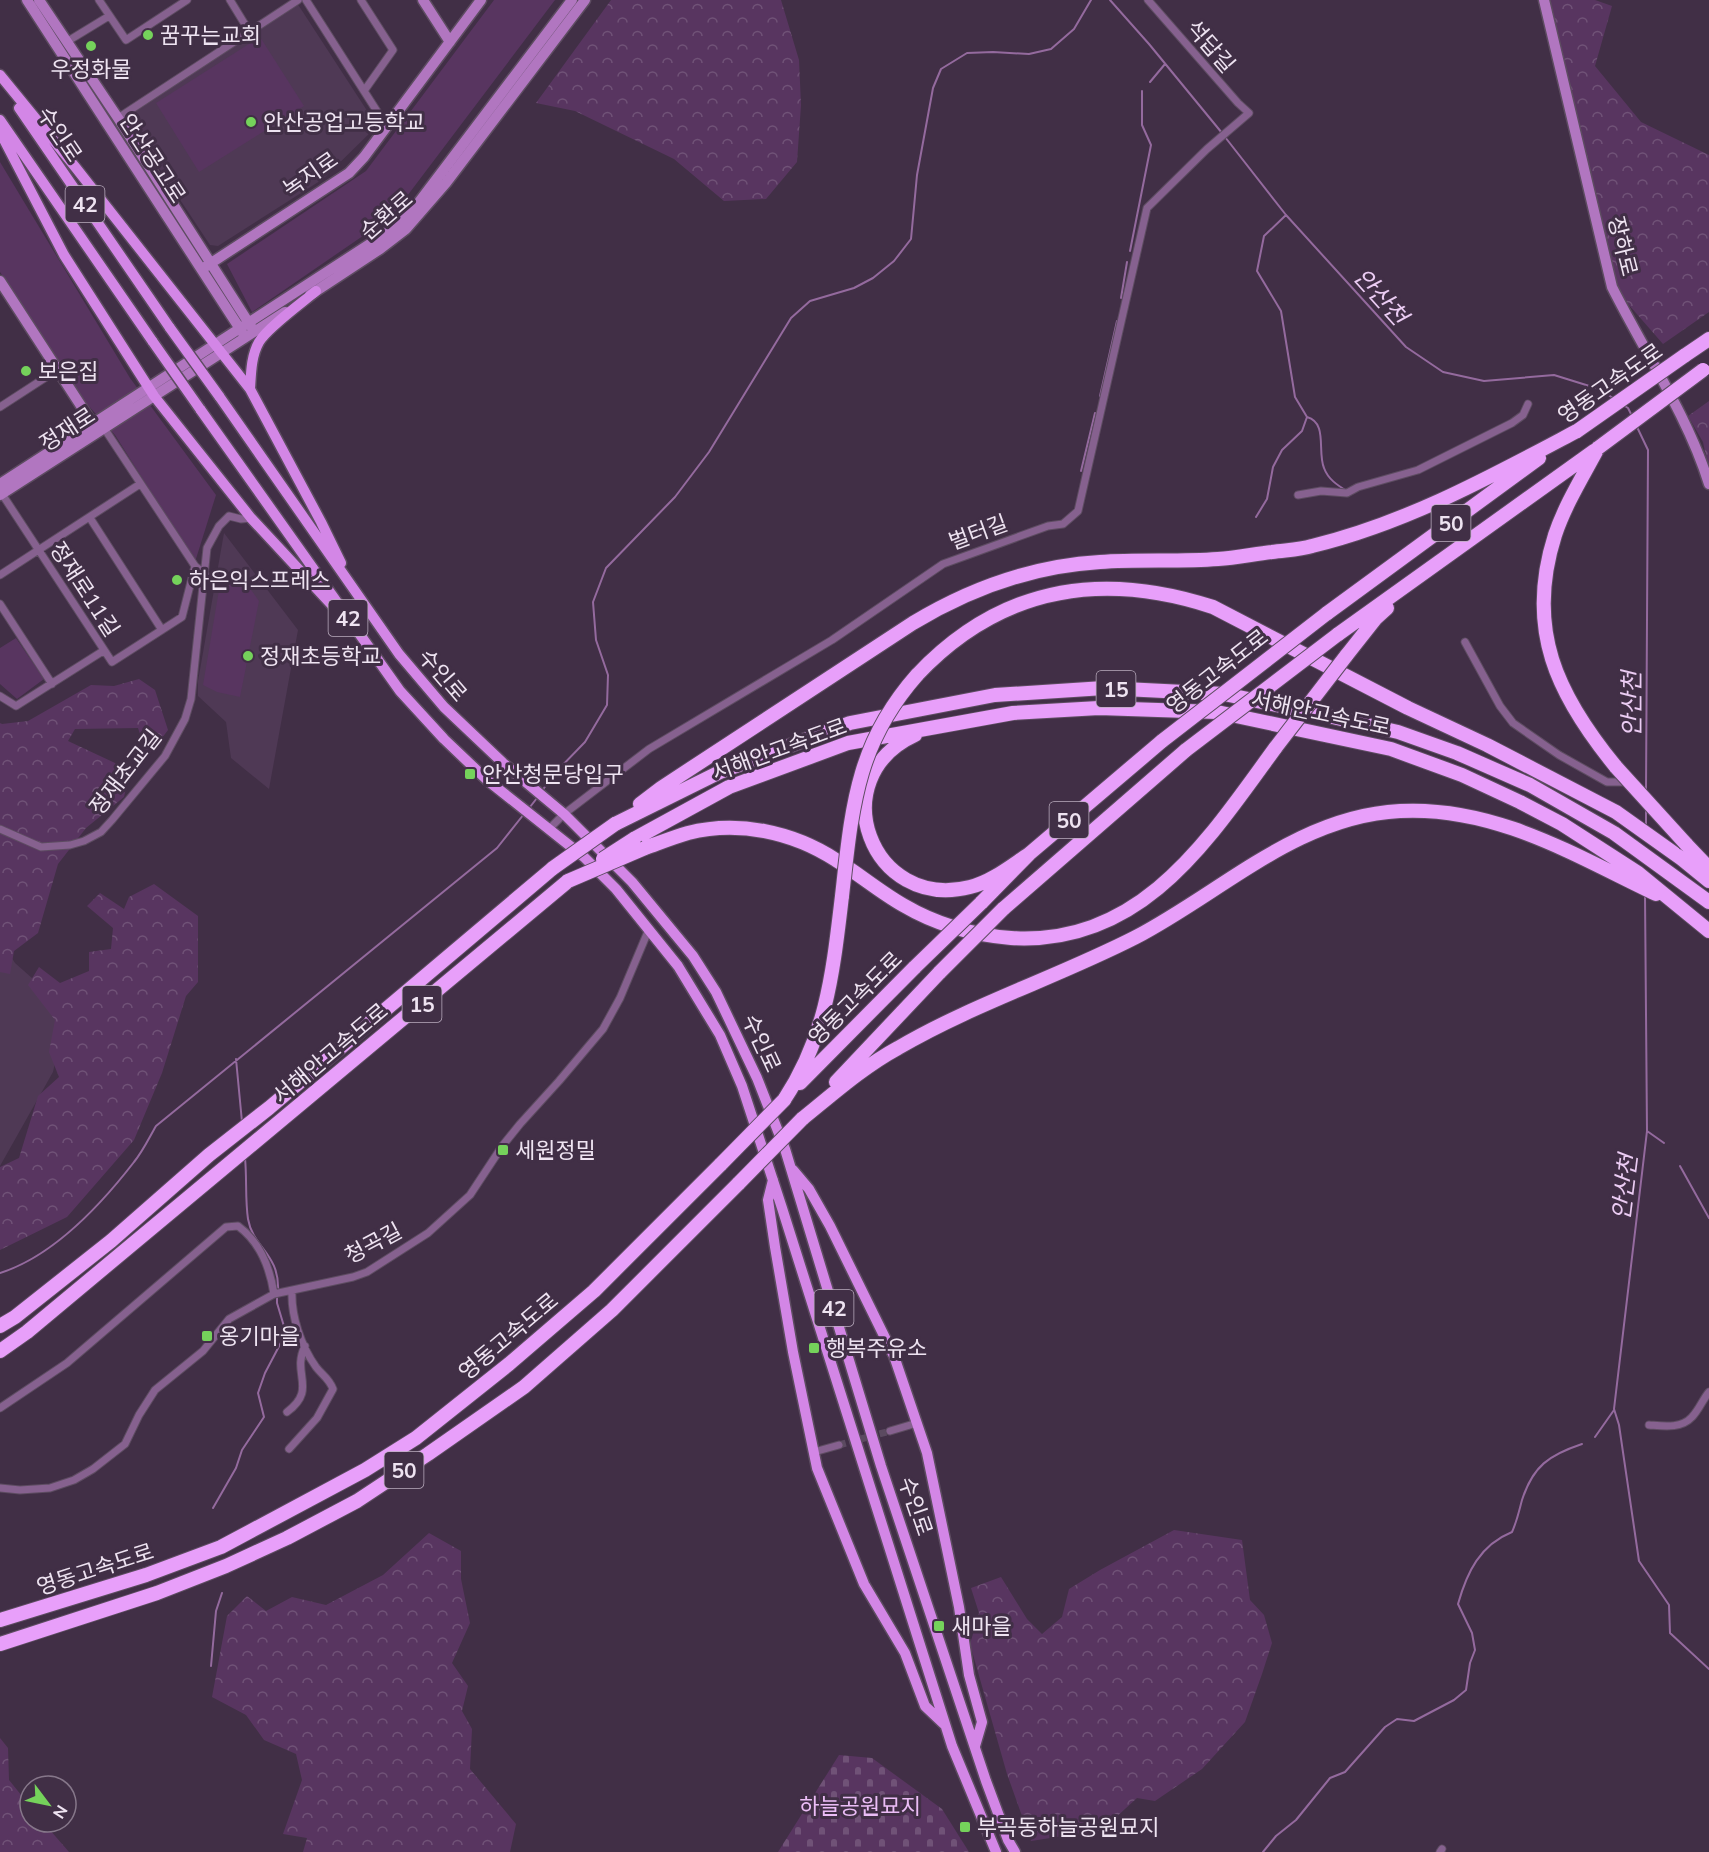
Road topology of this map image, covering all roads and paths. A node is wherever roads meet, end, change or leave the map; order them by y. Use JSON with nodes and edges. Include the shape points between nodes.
{"nodes":[{"id":1,"x":27,"y":0,"type":"edge"},
{"id":2,"x":39,"y":0,"type":"edge"},
{"id":3,"x":99,"y":0,"type":"edge"},
{"id":4,"x":187,"y":0,"type":"edge"},
{"id":5,"x":230,"y":0,"type":"edge"},
{"id":6,"x":298,"y":0,"type":"edge"},
{"id":7,"x":306,"y":0,"type":"edge"},
{"id":8,"x":361,"y":0,"type":"edge"},
{"id":9,"x":423,"y":0,"type":"edge"},
{"id":10,"x":481,"y":0,"type":"edge"},
{"id":11,"x":572,"y":0,"type":"edge"},
{"id":12,"x":585,"y":0,"type":"edge"},
{"id":13,"x":1148,"y":0,"type":"edge"},
{"id":14,"x":1544,"y":0,"type":"edge"},
{"id":15,"x":109,"y":16,"type":"junction"},
{"id":16,"x":249,"y":31,"type":"junction"},
{"id":17,"x":68,"y":41,"type":"junction"},
{"id":18,"x":450,"y":42,"type":"junction"},
{"id":19,"x":0,"y":75,"type":"edge"},
{"id":20,"x":0,"y":80,"type":"edge"},
{"id":21,"x":364,"y":91,"type":"junction"},
{"id":22,"x":1247,"y":116,"type":"joint"},
{"id":23,"x":118,"y":118,"type":"junction"},
{"id":24,"x":0,"y":120,"type":"edge"},
{"id":25,"x":387,"y":126,"type":"junction"},
{"id":26,"x":0,"y":132,"type":"edge"},
{"id":27,"x":206,"y":266,"type":"junction"},
{"id":28,"x":0,"y":281,"type":"edge"},
{"id":29,"x":316,"y":291,"type":"junction"},
{"id":30,"x":247,"y":329,"type":"junction"},
{"id":31,"x":1709,"y":339,"type":"edge"},
{"id":32,"x":214,"y":343,"type":"junction"},
{"id":33,"x":222,"y":352,"type":"junction"},
{"id":34,"x":1706,"y":368,"type":"edge"},
{"id":35,"x":57,"y":370,"type":"junction"},
{"id":36,"x":250,"y":389,"type":"junction"},
{"id":37,"x":152,"y":392,"type":"junction"},
{"id":38,"x":1528,"y":404,"type":"dead end"},
{"id":39,"x":0,"y":406,"type":"edge"},
{"id":40,"x":98,"y":428,"type":"junction"},
{"id":41,"x":1577,"y":431,"type":"junction"},
{"id":42,"x":1598,"y":448,"type":"junction"},
{"id":43,"x":140,"y":484,"type":"junction"},
{"id":44,"x":1709,"y":484,"type":"edge"},
{"id":45,"x":1,"y":491,"type":"edge"},
{"id":46,"x":1298,"y":495,"type":"dead end"},
{"id":47,"x":90,"y":518,"type":"junction"},
{"id":48,"x":251,"y":518,"type":"junction"},
{"id":49,"x":39,"y":551,"type":"junction"},
{"id":50,"x":195,"y":566,"type":"junction"},
{"id":51,"x":205,"y":574,"type":"junction"},
{"id":52,"x":0,"y":575,"type":"edge"},
{"id":53,"x":1422,"y":576,"type":"junction"},
{"id":54,"x":356,"y":593,"type":"junction"},
{"id":55,"x":0,"y":604,"type":"edge"},
{"id":56,"x":162,"y":630,"type":"junction"},
{"id":57,"x":358,"y":633,"type":"junction"},
{"id":58,"x":1465,"y":642,"type":"dead end"},
{"id":59,"x":103,"y":651,"type":"junction"},
{"id":60,"x":52,"y":684,"type":"junction"},
{"id":61,"x":0,"y":696,"type":"edge"},
{"id":62,"x":928,"y":728,"type":"junction"},
{"id":63,"x":1632,"y":781,"type":"dead end"},
{"id":64,"x":564,"y":814,"type":"junction"},
{"id":65,"x":615,"y":824,"type":"junction"},
{"id":66,"x":545,"y":826,"type":"junction"},
{"id":67,"x":0,"y":829,"type":"edge"},
{"id":68,"x":640,"y":843,"type":"junction"},
{"id":69,"x":1029,"y":854,"type":"junction"},
{"id":70,"x":1709,"y":868,"type":"edge"},
{"id":71,"x":1709,"y":881,"type":"edge"},
{"id":72,"x":1709,"y":902,"type":"edge"},
{"id":73,"x":1679,"y":906,"type":"junction"},
{"id":74,"x":649,"y":929,"type":"junction"},
{"id":75,"x":1709,"y":931,"type":"edge"},
{"id":76,"x":784,"y":1100,"type":"junction"},
{"id":77,"x":802,"y":1119,"type":"junction"},
{"id":78,"x":790,"y":1166,"type":"junction"},
{"id":79,"x":773,"y":1180,"type":"junction"},
{"id":80,"x":292,"y":1291,"type":"junction"},
{"id":81,"x":274,"y":1294,"type":"junction"},
{"id":82,"x":0,"y":1326,"type":"edge"},
{"id":83,"x":305,"y":1346,"type":"junction"},
{"id":84,"x":0,"y":1352,"type":"edge"},
{"id":85,"x":1709,"y":1392,"type":"edge"},
{"id":86,"x":0,"y":1408,"type":"edge"},
{"id":87,"x":288,"y":1412,"type":"dead end"},
{"id":88,"x":917,"y":1423,"type":"junction"},
{"id":89,"x":1649,"y":1425,"type":"dead end"},
{"id":90,"x":890,"y":1431,"type":"tunnel mouth"},
{"id":91,"x":839,"y":1445,"type":"tunnel mouth"},
{"id":92,"x":289,"y":1449,"type":"dead end"},
{"id":93,"x":814,"y":1452,"type":"junction"},
{"id":94,"x":0,"y":1488,"type":"edge"},
{"id":95,"x":0,"y":1620,"type":"edge"},
{"id":96,"x":0,"y":1644,"type":"edge"},
{"id":97,"x":945,"y":1725,"type":"junction"},
{"id":98,"x":975,"y":1746,"type":"junction"},
{"id":99,"x":996,"y":1852,"type":"edge"},
{"id":100,"x":1015,"y":1852,"type":"edge"}],
"edges":[{"from":1,"to":27,"type":"street","name":"안산공고로"},
{"from":2,"to":17,"type":"street","name":"안산공고로"},
{"from":3,"to":15,"type":"street"},
{"from":4,"to":15,"type":"street","via":[[126,40]]},
{"from":5,"to":16,"type":"street"},
{"from":6,"to":16,"type":"street"},
{"from":7,"to":21,"type":"street"},
{"from":8,"to":21,"type":"street","via":[[393,50]]},
{"from":9,"to":18,"type":"street"},
{"from":10,"to":18,"type":"street","name":"녹지로"},
{"from":11,"to":30,"type":"street","name":"순환로","via":[[413,210],[396,227]]},
{"from":12,"to":29,"type":"street","name":"순환로","via":[[446,183],[406,229]]},
{"from":13,"to":22,"type":"street","name":"석답길"},
{"from":14,"to":44,"type":"street","name":"장하로","via":[[1612,287],[1665,385]]},
{"from":15,"to":17,"type":"street"},
{"from":16,"to":23,"type":"street"},
{"from":17,"to":23,"type":"street","name":"안산공고로"},
{"from":18,"to":25,"type":"street","name":"녹지로"},
{"from":19,"to":32,"type":"main road"},
{"from":20,"to":54,"type":"main road","name":"수인로","number":"42","bridge":true},
{"from":21,"to":25,"type":"street"},
{"from":22,"to":64,"type":"street","name":"벌터길","via":[[1147,208],[1078,511],[1063,524],[943,564],[832,640],[650,749]]},
{"from":23,"to":27,"type":"street","name":"안산공고로"},
{"from":24,"to":57,"type":"main road","name":"수인로","number":"42","bridge":true},
{"from":25,"to":27,"type":"street","name":"녹지로","via":[[349,173]]},
{"from":26,"to":37,"type":"main road","via":[[64,255]]},
{"from":27,"to":30,"type":"street","name":"안산공고로"},
{"from":28,"to":35,"type":"street"},
{"from":29,"to":30,"type":"street","name":"순환로"},
{"from":29,"to":36,"type":"main road","via":[[259,341]]},
{"from":30,"to":32,"type":"street","name":"순환로"},
{"from":30,"to":33,"type":"street","name":"순환로"},
{"from":31,"to":41,"type":"highway","name":"영동고속도로","number":"50","bridge":true},
{"from":32,"to":33,"type":"main road"},
{"from":32,"to":37,"type":"street","name":"순환로"},
{"from":33,"to":36,"type":"main road"},
{"from":33,"to":37,"type":"street","name":"순환로"},
{"from":34,"to":42,"type":"highway","name":"영동고속도로","number":"50","bridge":true},
{"from":35,"to":39,"type":"street"},
{"from":35,"to":40,"type":"street"},
{"from":36,"to":54,"type":"main road"},
{"from":37,"to":40,"type":"street","name":"정재로"},
{"from":37,"to":48,"type":"main road"},
{"from":38,"to":46,"type":"street","via":[[1523,415],[1512,423],[1418,470],[1347,493],[1321,491]]},
{"from":40,"to":43,"type":"street"},
{"from":40,"to":45,"type":"street","name":"정재로"},
{"from":41,"to":65,"type":"highway","via":[[1395,521],[1311,547],[1219,559],[1056,567],[1017,575],[976,590],[913,623],[661,788]]},
{"from":41,"to":69,"type":"highway","name":"영동고속도로","number":"50","bridge":true,"via":[[1326,614],[1162,741]]},
{"from":42,"to":53,"type":"highway","name":"영동고속도로","number":"50"},
{"from":42,"to":70,"type":"highway","bridge":true,"via":[[1556,534],[1543,604],[1545,630],[1558,678],[1581,721],[1616,767]]},
{"from":43,"to":47,"type":"street"},
{"from":43,"to":50,"type":"street"},
{"from":45,"to":49,"type":"street","name":"정재로11길"},
{"from":47,"to":49,"type":"street"},
{"from":47,"to":56,"type":"street"},
{"from":48,"to":51,"type":"street","name":"정재초교길","via":[[229,516],[219,526],[207,548]]},
{"from":48,"to":57,"type":"main road"},
{"from":49,"to":52,"type":"street"},
{"from":49,"to":59,"type":"street","name":"정재로11길"},
{"from":50,"to":51,"type":"street"},
{"from":50,"to":56,"type":"street","name":"정재로11길","via":[[182,617]]},
{"from":51,"to":67,"type":"street","name":"정재초교길","via":[[191,699],[165,756],[101,832],[84,841],[41,847]]},
{"from":53,"to":68,"type":"highway","bridge":true,"via":[[1376,618],[1211,833],[1163,885],[1098,925],[1029,939],[986,936],[940,924],[822,851],[777,834],[733,828]]},
{"from":53,"to":77,"type":"highway","name":"영동고속도로","number":"50","bridge":true,"via":[[1186,750],[1003,909]]},
{"from":54,"to":64,"type":"main road","name":"수인로","number":"42","via":[[399,654],[444,707]]},
{"from":55,"to":60,"type":"street"},
{"from":56,"to":59,"type":"street","name":"정재로11길","via":[[112,662]]},
{"from":57,"to":66,"type":"main road","name":"수인로","number":"42","via":[[400,692],[444,739],[487,780]]},
{"from":58,"to":63,"type":"street","via":[[1513,723],[1607,782]]},
{"from":59,"to":60,"type":"street"},
{"from":60,"to":61,"type":"street","via":[[16,706]]},
{"from":62,"to":68,"type":"highway","name":"서해안고속도로","number":"15","via":[[848,743],[729,787]]},
{"from":62,"to":69,"type":"highway","via":[[891,749],[878,764],[868,786],[867,832],[882,859],[905,880],[942,891],[983,883]]},
{"from":62,"to":73,"type":"highway","name":"서해안고속도로","number":"15","via":[[1013,713],[1099,708],[1217,712],[1391,749],[1462,775],[1562,824],[1612,855]]},
{"from":64,"to":66,"type":"street","name":"벌터길"},
{"from":64,"to":78,"type":"main road","name":"수인로","number":"42","via":[[632,882],[693,956],[716,992],[758,1078]]},
{"from":65,"to":72,"type":"highway","name":"서해안고속도로","number":"15","via":[[720,772],[850,723],[995,694],[1104,688],[1224,694],[1398,732],[1457,753],[1530,785],[1614,833]]},
{"from":65,"to":82,"type":"highway","name":"서해안고속도로","number":"15","bridge":true,"via":[[554,867],[111,1241]]},
{"from":66,"to":74,"type":"main road","name":"수인로","number":"42","via":[[584,857]]},
{"from":68,"to":84,"type":"highway","name":"서해안고속도로","number":"15","bridge":true,"via":[[568,881]]},
{"from":69,"to":76,"type":"highway","name":"영동고속도로","number":"50","bridge":true},
{"from":71,"to":76,"type":"highway","bridge":true,"via":[[1616,812],[1213,607],[1152,592],[1100,590],[1045,595],[1006,608],[970,627],[917,675],[883,720],[865,762],[853,810],[828,1001],[811,1051]]},
{"from":73,"to":75,"type":"highway","name":"서해안고속도로","number":"15"},
{"from":73,"to":77,"type":"highway","via":[[1537,836],[1504,824],[1469,816],[1401,811],[1367,815],[1332,824],[1266,856],[1137,936],[895,1049]]},
{"from":74,"to":79,"type":"main road","name":"수인로","number":"42","via":[[678,966],[720,1035],[742,1086]]},
{"from":74,"to":80,"type":"street","name":"청곡길","via":[[603,1029],[503,1145],[470,1195],[428,1233],[367,1272]]},
{"from":76,"to":95,"type":"highway","name":"영동고속도로","number":"50","bridge":true,"via":[[594,1292],[416,1438],[365,1470],[222,1546],[146,1575]]},
{"from":77,"to":96,"type":"highway","name":"영동고속도로","number":"50","bridge":true,"via":[[612,1310],[524,1387],[357,1501],[226,1566],[157,1593]]},
{"from":78,"to":88,"type":"main road","via":[[831,1226],[894,1356]]},
{"from":78,"to":98,"type":"main road","name":"수인로","number":"42","via":[[881,1466]]},
{"from":79,"to":93,"type":"main road","via":[[768,1200],[773,1235]]},
{"from":79,"to":97,"type":"main road","name":"수인로","number":"42"},
{"from":80,"to":81,"type":"street","name":"청곡길"},
{"from":80,"to":83,"type":"street","via":[[292,1314]]},
{"from":81,"to":86,"type":"street","via":[[265,1259],[252,1239],[238,1226],[226,1227],[67,1363]]},
{"from":81,"to":94,"type":"street","name":"청곡길","via":[[229,1319],[203,1351],[155,1390],[125,1444],[93,1469],[50,1488]]},
{"from":83,"to":87,"type":"street","via":[[300,1366],[303,1392]]},
{"from":83,"to":92,"type":"street","via":[[333,1389],[317,1418]]},
{"from":85,"to":89,"type":"street","via":[[1692,1417],[1682,1424]]},
{"from":88,"to":90,"type":"street"},
{"from":88,"to":98,"type":"main road","via":[[927,1453],[969,1675],[982,1722]]},
{"from":91,"to":93,"type":"street"},
{"from":93,"to":97,"type":"main road","via":[[864,1584],[904,1653],[925,1706]]},
{"from":97,"to":99,"type":"main road","name":"수인로","number":"42"},
{"from":98,"to":100,"type":"main road","name":"수인로","number":"42"}]}
